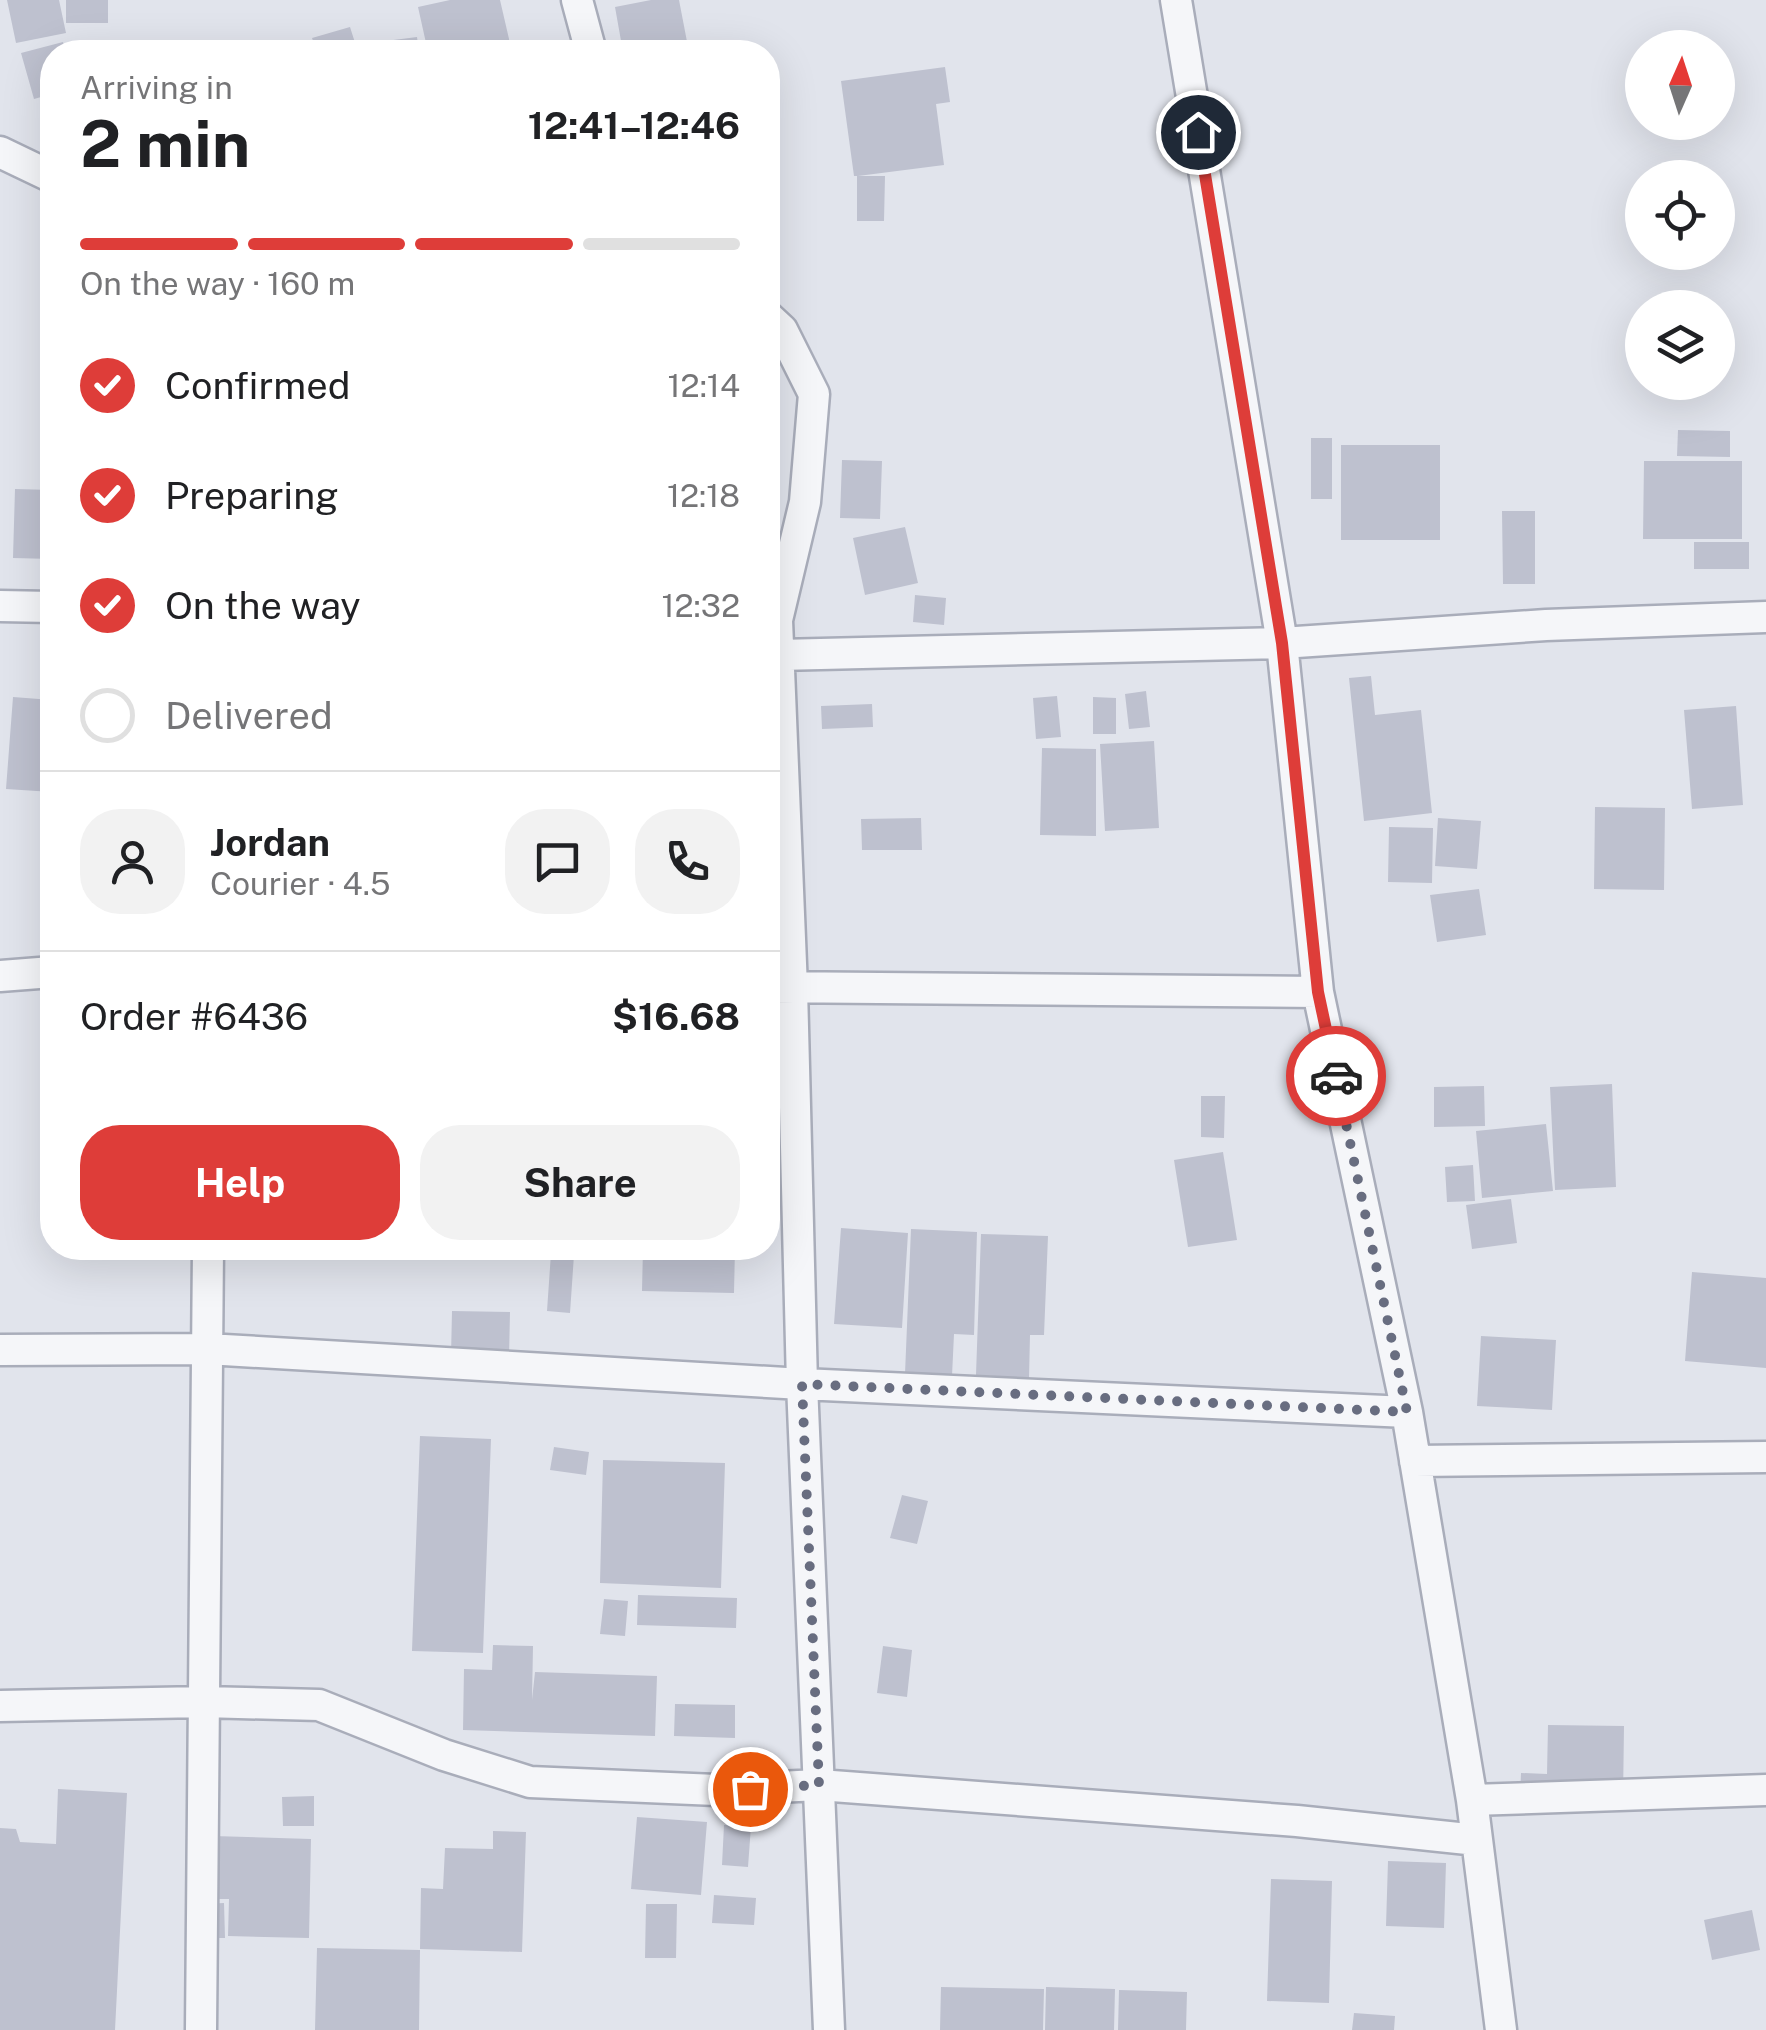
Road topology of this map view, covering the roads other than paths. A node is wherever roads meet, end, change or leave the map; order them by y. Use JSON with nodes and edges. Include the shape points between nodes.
{"nodes":[{"id":1,"x":577,"y":0,"type":"edge"},
{"id":2,"x":1176,"y":0,"type":"edge"},
{"id":3,"x":588,"y":40,"type":"edge"},
{"id":4,"x":0,"y":152,"type":"edge"},
{"id":5,"x":40,"y":170,"type":"edge"},
{"id":6,"x":780,"y":328,"type":"edge"},
{"id":7,"x":780,"y":591,"type":"edge"},
{"id":8,"x":0,"y":606,"type":"edge"},
{"id":9,"x":40,"y":607,"type":"edge"},
{"id":10,"x":1766,"y":617,"type":"edge"},
{"id":11,"x":1282,"y":643,"type":"junction"},
{"id":12,"x":780,"y":655,"type":"edge"},
{"id":13,"x":40,"y":973,"type":"edge"},
{"id":14,"x":0,"y":976,"type":"edge"},
{"id":15,"x":780,"y":988,"type":"edge"},
{"id":16,"x":1318,"y":992,"type":"junction"},
{"id":17,"x":208,"y":1260,"type":"edge"},
{"id":18,"x":207,"y":1349,"type":"junction"},
{"id":19,"x":0,"y":1350,"type":"edge"},
{"id":20,"x":802,"y":1384,"type":"junction"},
{"id":21,"x":1407,"y":1412,"type":"junction"},
{"id":22,"x":1766,"y":1457,"type":"edge"},
{"id":23,"x":1415,"y":1461,"type":"junction"},
{"id":24,"x":204,"y":1702,"type":"junction"},
{"id":25,"x":0,"y":1706,"type":"edge"},
{"id":26,"x":819,"y":1785,"type":"junction"},
{"id":27,"x":1766,"y":1790,"type":"edge"},
{"id":28,"x":1472,"y":1800,"type":"junction"},
{"id":29,"x":1478,"y":1840,"type":"junction"},
{"id":30,"x":201,"y":2030,"type":"edge"},
{"id":31,"x":829,"y":2030,"type":"edge"},
{"id":32,"x":1501,"y":2030,"type":"edge"}],
"edges":[{"from":1,"to":3,"type":"street"},
{"from":2,"to":11,"type":"street"},
{"from":4,"to":5,"type":"street"},
{"from":6,"to":7,"type":"street","via":[[814,394],[805,502]]},
{"from":8,"to":9,"type":"street"},
{"from":10,"to":11,"type":"street"},
{"from":11,"to":12,"type":"street"},
{"from":11,"to":16,"type":"street"},
{"from":13,"to":14,"type":"street"},
{"from":15,"to":16,"type":"street"},
{"from":15,"to":20,"type":"street"},
{"from":16,"to":21,"type":"street"},
{"from":17,"to":18,"type":"street"},
{"from":18,"to":19,"type":"street"},
{"from":18,"to":20,"type":"street"},
{"from":18,"to":24,"type":"street"},
{"from":20,"to":21,"type":"street"},
{"from":20,"to":26,"type":"street"},
{"from":21,"to":23,"type":"street"},
{"from":22,"to":23,"type":"street"},
{"from":23,"to":28,"type":"street"},
{"from":24,"to":25,"type":"street"},
{"from":24,"to":26,"type":"street","via":[[319,1705],[530,1782],[716,1790]]},
{"from":24,"to":30,"type":"street"},
{"from":26,"to":29,"type":"street"},
{"from":26,"to":31,"type":"street"},
{"from":27,"to":28,"type":"street"},
{"from":28,"to":29,"type":"street"},
{"from":29,"to":32,"type":"street"}]}
